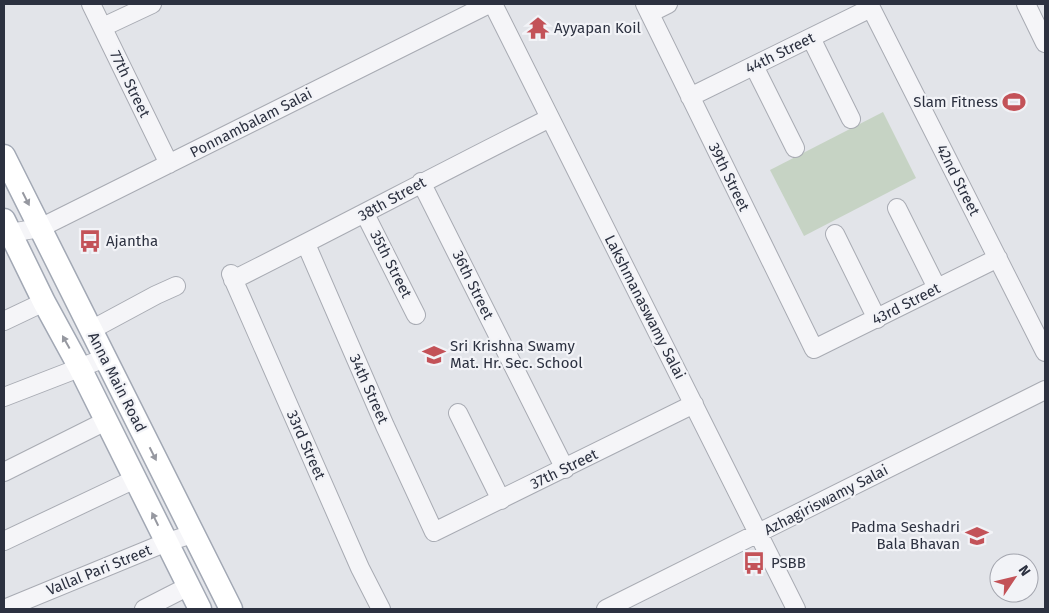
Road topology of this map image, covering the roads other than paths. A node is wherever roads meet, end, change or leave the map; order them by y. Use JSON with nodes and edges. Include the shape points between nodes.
{"nodes":[{"id":1,"x":91,"y":4,"type":"edge"},
{"id":2,"x":152,"y":4,"type":"edge"},
{"id":3,"x":489,"y":4,"type":"edge"},
{"id":4,"x":493,"y":4,"type":"edge"},
{"id":5,"x":668,"y":4,"type":"edge"},
{"id":6,"x":1026,"y":4,"type":"edge"},
{"id":7,"x":871,"y":8,"type":"joint"},
{"id":8,"x":647,"y":9,"type":"edge"},
{"id":9,"x":103,"y":27,"type":"junction"},
{"id":10,"x":811,"y":38,"type":"junction"},
{"id":11,"x":1045,"y":43,"type":"edge"},
{"id":12,"x":754,"y":66,"type":"junction"},
{"id":13,"x":690,"y":97,"type":"junction"},
{"id":14,"x":550,"y":118,"type":"junction"},
{"id":15,"x":851,"y":119,"type":"dead end"},
{"id":16,"x":795,"y":148,"type":"dead end"},
{"id":17,"x":4,"y":156,"type":"edge"},
{"id":18,"x":169,"y":164,"type":"junction"},
{"id":19,"x":421,"y":182,"type":"junction"},
{"id":20,"x":897,"y":208,"type":"dead end"},
{"id":21,"x":365,"y":214,"type":"junction"},
{"id":22,"x":40,"y":228,"type":"junction"},
{"id":23,"x":6,"y":230,"type":"edge"},
{"id":24,"x":835,"y":234,"type":"dead end"},
{"id":25,"x":306,"y":244,"type":"junction"},
{"id":26,"x":998,"y":258,"type":"junction"},
{"id":27,"x":232,"y":277,"type":"joint"},
{"id":28,"x":176,"y":286,"type":"dead end"},
{"id":29,"x":937,"y":288,"type":"junction"},
{"id":30,"x":44,"y":302,"type":"junction"},
{"id":31,"x":416,"y":315,"type":"dead end"},
{"id":32,"x":877,"y":319,"type":"junction"},
{"id":33,"x":4,"y":320,"type":"edge"},
{"id":34,"x":91,"y":330,"type":"junction"},
{"id":35,"x":814,"y":349,"type":"joint"},
{"id":36,"x":1045,"y":352,"type":"edge"},
{"id":37,"x":105,"y":358,"type":"junction"},
{"id":38,"x":80,"y":368,"type":"junction"},
{"id":39,"x":1045,"y":390,"type":"edge"},
{"id":40,"x":4,"y":397,"type":"edge"},
{"id":41,"x":694,"y":404,"type":"junction"},
{"id":42,"x":458,"y":413,"type":"dead end"},
{"id":43,"x":106,"y":421,"type":"junction"},
{"id":44,"x":565,"y":469,"type":"junction"},
{"id":45,"x":4,"y":472,"type":"edge"},
{"id":46,"x":135,"y":478,"type":"junction"},
{"id":47,"x":502,"y":500,"type":"junction"},
{"id":48,"x":434,"y":532,"type":"joint"},
{"id":49,"x":758,"y":533,"type":"junction"},
{"id":50,"x":193,"y":534,"type":"junction"},
{"id":51,"x":4,"y":541,"type":"edge"},
{"id":52,"x":167,"y":542,"type":"junction"},
{"id":53,"x":189,"y":586,"type":"junction"},
{"id":54,"x":4,"y":609,"type":"edge"},
{"id":55,"x":144,"y":609,"type":"edge"},
{"id":56,"x":200,"y":609,"type":"edge"},
{"id":57,"x":231,"y":609,"type":"edge"},
{"id":58,"x":381,"y":609,"type":"edge"},
{"id":59,"x":606,"y":609,"type":"edge"},
{"id":60,"x":796,"y":609,"type":"edge"}],
"edges":[{"from":1,"to":9,"type":"street","name":"77th Street"},
{"from":2,"to":9,"type":"street"},
{"from":3,"to":18,"type":"street","name":"Ponnambalam Salai"},
{"from":4,"to":14,"type":"street","name":"Lakshmanaswamy Salai"},
{"from":5,"to":8,"type":"street"},
{"from":6,"to":11,"type":"street"},
{"from":7,"to":10,"type":"street","name":"44th Street"},
{"from":7,"to":26,"type":"street","name":"42nd Street"},
{"from":8,"to":13,"type":"street","name":"39th Street"},
{"from":9,"to":18,"type":"street","name":"77th Street"},
{"from":10,"to":12,"type":"street","name":"44th Street"},
{"from":10,"to":15,"type":"street"},
{"from":12,"to":13,"type":"street","name":"44th Street"},
{"from":12,"to":16,"type":"street"},
{"from":13,"to":35,"type":"street","name":"39th Street"},
{"from":14,"to":19,"type":"street","name":"38th Street"},
{"from":14,"to":41,"type":"street","name":"Lakshmanaswamy Salai"},
{"from":17,"to":22,"type":"main road","name":"Anna Main Road","one_way":true},
{"from":18,"to":22,"type":"street","name":"Ponnambalam Salai"},
{"from":19,"to":21,"type":"street","name":"38th Street"},
{"from":19,"to":44,"type":"street","name":"36th Street"},
{"from":20,"to":29,"type":"street"},
{"from":21,"to":25,"type":"street","name":"38th Street"},
{"from":21,"to":31,"type":"street","name":"35th Street"},
{"from":22,"to":23,"type":"street","name":"Ponnambalam Salai"},
{"from":22,"to":34,"type":"main road","name":"Anna Main Road"},
{"from":23,"to":30,"type":"main road","name":"Anna Main Road"},
{"from":24,"to":32,"type":"street"},
{"from":25,"to":27,"type":"street","name":"38th Street"},
{"from":25,"to":48,"type":"street","name":"34th Street"},
{"from":26,"to":29,"type":"street","name":"43rd Street"},
{"from":26,"to":36,"type":"street","name":"42nd Street"},
{"from":27,"to":58,"type":"street","name":"33rd Street"},
{"from":28,"to":34,"type":"street"},
{"from":29,"to":32,"type":"street","name":"43rd Street"},
{"from":30,"to":33,"type":"street"},
{"from":38,"to":30,"type":"main road","name":"Anna Main Road","one_way":true},
{"from":32,"to":35,"type":"street","name":"43rd Street"},
{"from":34,"to":37,"type":"main road","name":"Anna Main Road"},
{"from":37,"to":38,"type":"street"},
{"from":37,"to":50,"type":"main road","name":"Anna Main Road","one_way":true},
{"from":38,"to":40,"type":"street"},
{"from":38,"to":43,"type":"main road","name":"Anna Main Road"},
{"from":39,"to":49,"type":"street","name":"Azhagiriswamy Salai"},
{"from":41,"to":44,"type":"street","name":"37th Street"},
{"from":41,"to":49,"type":"street","name":"Lakshmanaswamy Salai"},
{"from":42,"to":47,"type":"street"},
{"from":43,"to":45,"type":"street"},
{"from":43,"to":46,"type":"main road","name":"Anna Main Road"},
{"from":44,"to":47,"type":"street","name":"37th Street"},
{"from":46,"to":51,"type":"street"},
{"from":52,"to":46,"type":"main road","name":"Anna Main Road","one_way":true},
{"from":47,"to":48,"type":"street","name":"37th Street"},
{"from":49,"to":59,"type":"street","name":"Azhagiriswamy Salai"},
{"from":49,"to":60,"type":"street","name":"Lakshmanaswamy Salai"},
{"from":50,"to":52,"type":"street","name":"Vallal Pari Street"},
{"from":50,"to":57,"type":"main road","name":"Anna Main Road"},
{"from":52,"to":53,"type":"main road","name":"Anna Main Road"},
{"from":52,"to":54,"type":"street","name":"Vallal Pari Street"},
{"from":53,"to":55,"type":"street"},
{"from":53,"to":56,"type":"main road","name":"Anna Main Road"}]}
